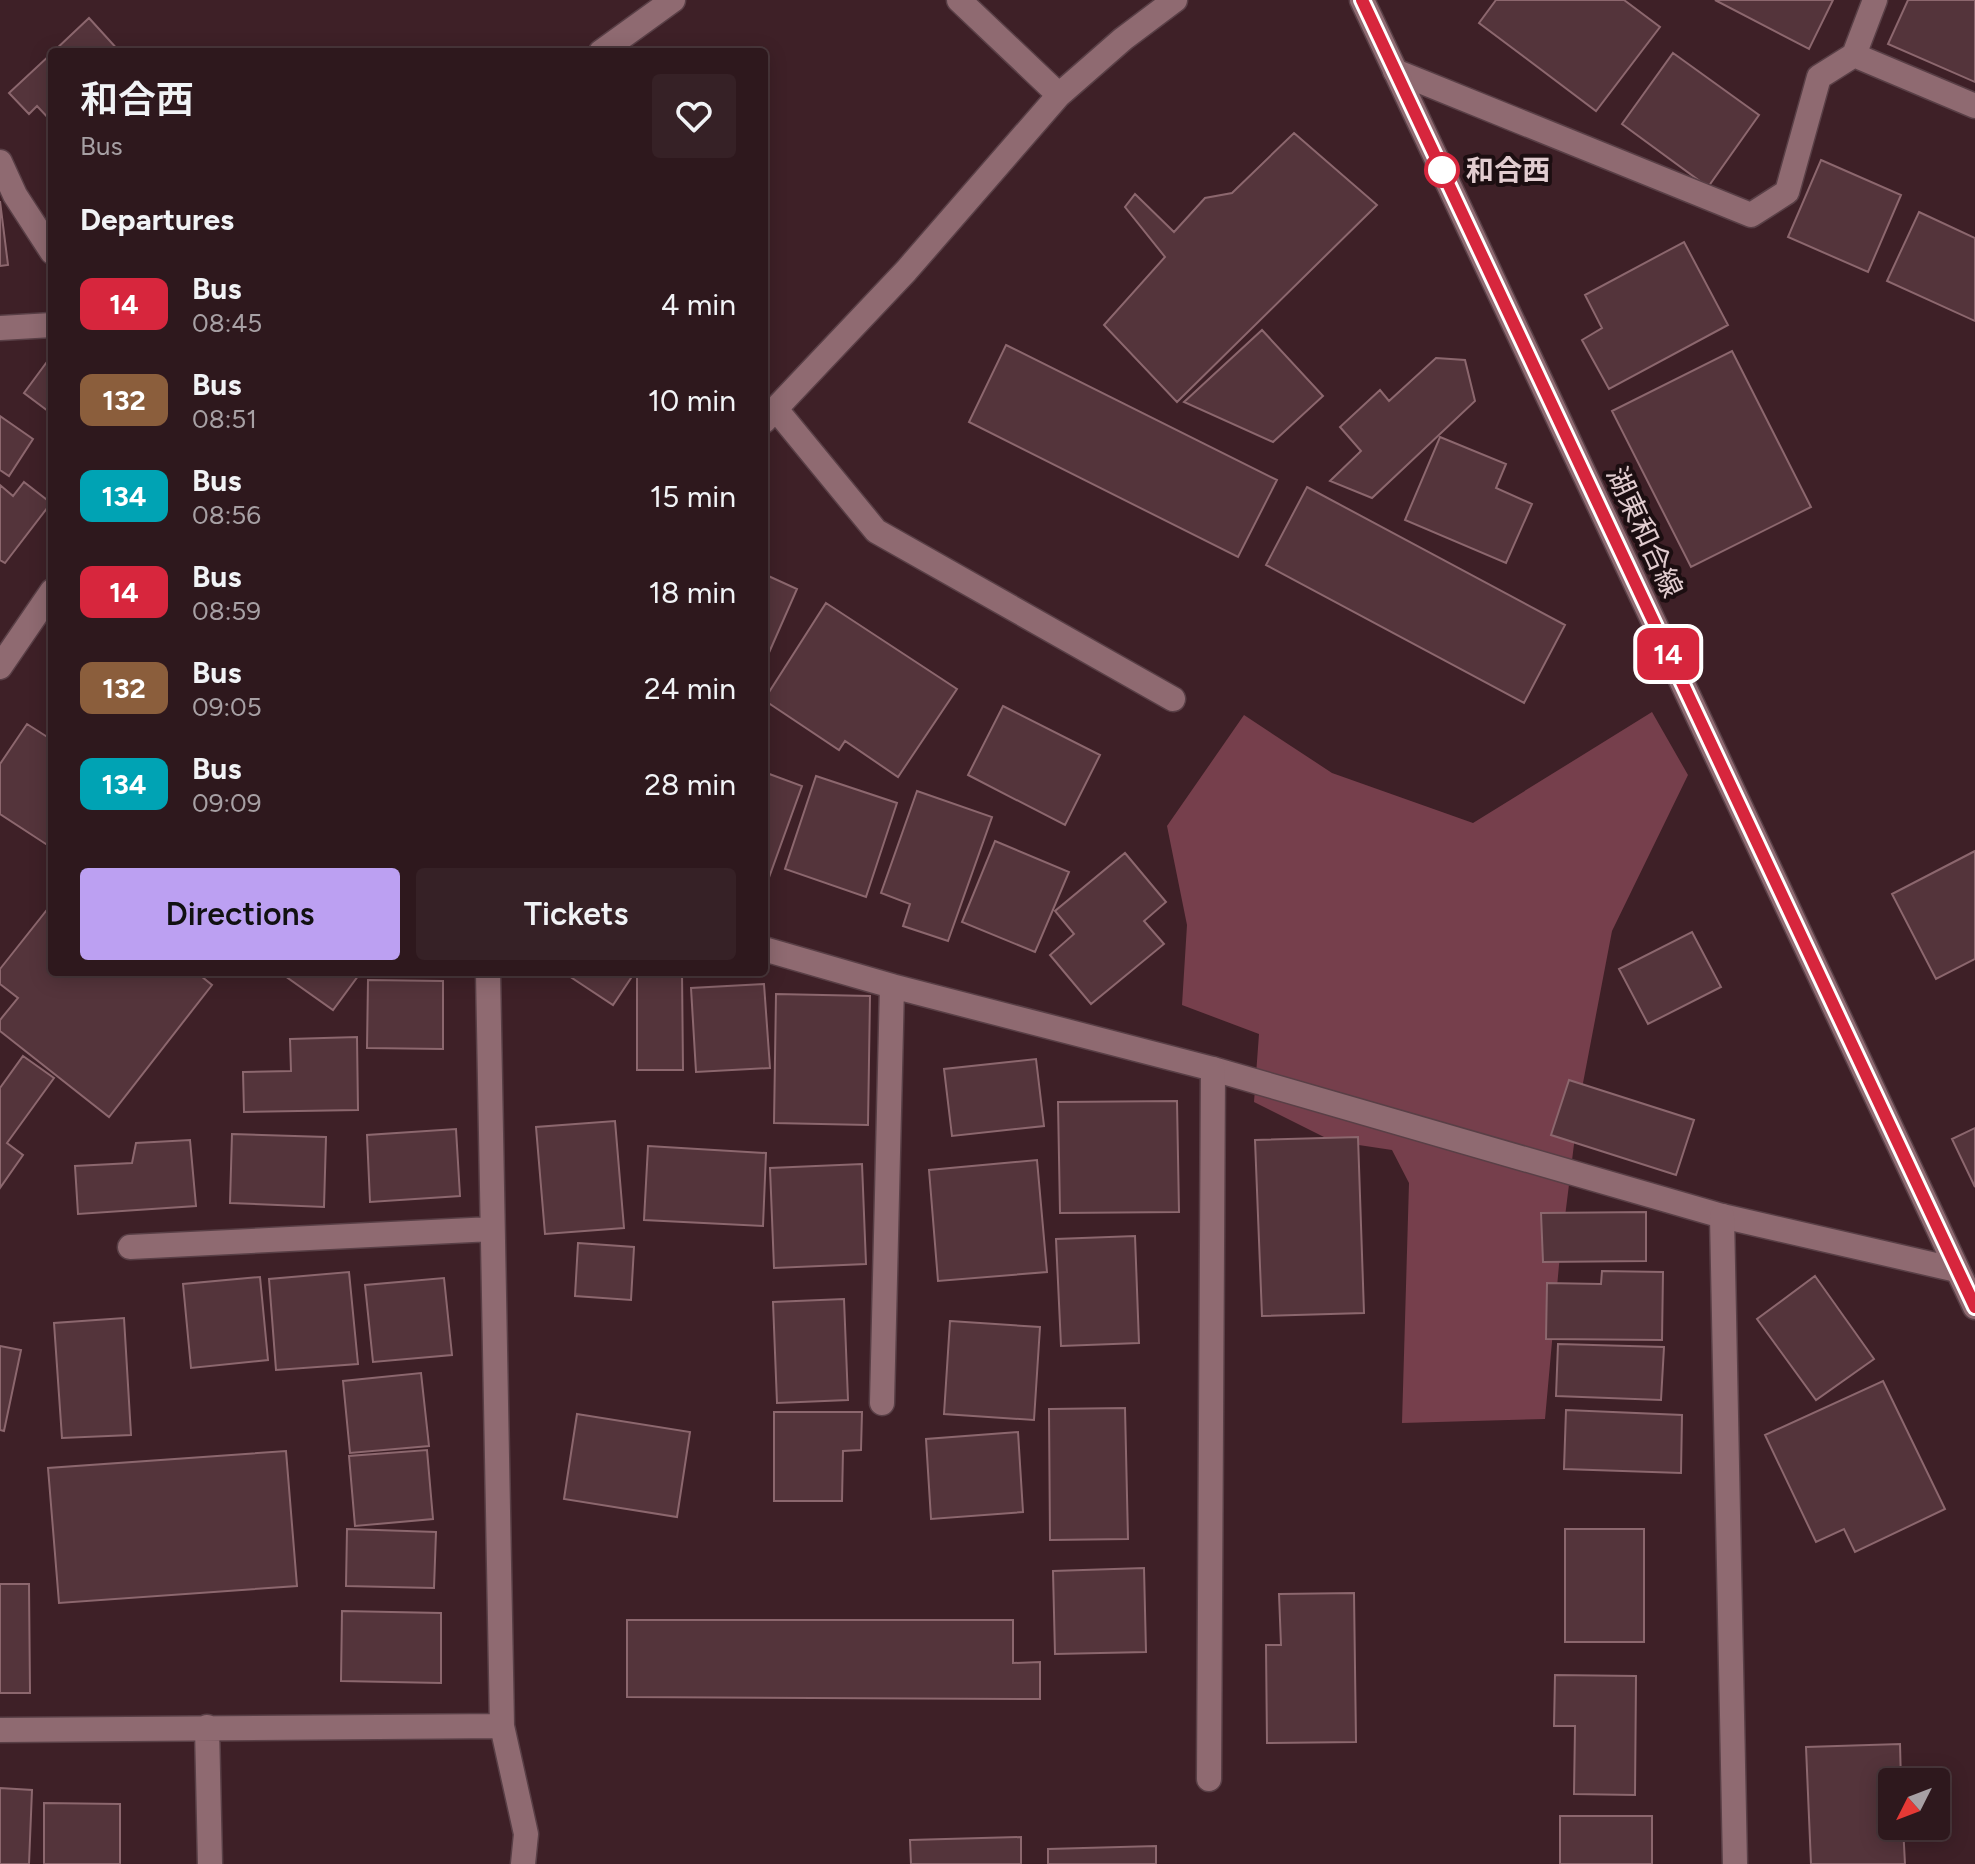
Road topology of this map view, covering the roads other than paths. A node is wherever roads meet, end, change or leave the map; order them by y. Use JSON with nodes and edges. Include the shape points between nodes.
{"nodes":[{"id":1,"x":673,"y":0,"type":"edge"},
{"id":2,"x":959,"y":0,"type":"edge"},
{"id":3,"x":1175,"y":0,"type":"edge"},
{"id":4,"x":1362,"y":0,"type":"edge"},
{"id":5,"x":1875,"y":0,"type":"edge"},
{"id":6,"x":607,"y":48,"type":"edge"},
{"id":7,"x":1854,"y":55,"type":"junction"},
{"id":8,"x":1395,"y":71,"type":"junction"},
{"id":9,"x":1059,"y":95,"type":"junction"},
{"id":10,"x":1975,"y":106,"type":"edge"},
{"id":11,"x":0,"y":162,"type":"edge"},
{"id":12,"x":48,"y":246,"type":"edge"},
{"id":13,"x":48,"y":325,"type":"edge"},
{"id":14,"x":0,"y":328,"type":"edge"},
{"id":15,"x":769,"y":414,"type":"edge"},
{"id":16,"x":48,"y":597,"type":"edge"},
{"id":17,"x":0,"y":667,"type":"edge"},
{"id":18,"x":1173,"y":699,"type":"dead end"},
{"id":19,"x":768,"y":950,"type":"edge"},
{"id":20,"x":488,"y":976,"type":"edge"},
{"id":21,"x":892,"y":986,"type":"junction"},
{"id":22,"x":1213,"y":1069,"type":"junction"},
{"id":23,"x":1722,"y":1216,"type":"junction"},
{"id":24,"x":492,"y":1229,"type":"junction"},
{"id":25,"x":130,"y":1247,"type":"dead end"},
{"id":26,"x":1966,"y":1273,"type":"edge"},
{"id":27,"x":1975,"y":1307,"type":"edge"},
{"id":28,"x":882,"y":1403,"type":"dead end"},
{"id":29,"x":502,"y":1726,"type":"junction"},
{"id":30,"x":207,"y":1727,"type":"junction"},
{"id":31,"x":0,"y":1730,"type":"edge"},
{"id":32,"x":1209,"y":1779,"type":"dead end"},
{"id":33,"x":210,"y":1864,"type":"edge"},
{"id":34,"x":523,"y":1864,"type":"edge"},
{"id":35,"x":1735,"y":1864,"type":"edge"}],
"edges":[{"from":1,"to":6,"type":"street"},
{"from":2,"to":9,"type":"street"},
{"from":3,"to":9,"type":"street"},
{"from":4,"to":8,"type":"street","name":"湖東和合線"},
{"from":5,"to":7,"type":"street"},
{"from":7,"to":8,"type":"street","via":[[1819,77],[1787,192],[1751,215]]},
{"from":7,"to":10,"type":"street"},
{"from":8,"to":26,"type":"street","name":"湖東和合線"},
{"from":9,"to":15,"type":"street","via":[[906,271]]},
{"from":11,"to":12,"type":"street"},
{"from":13,"to":14,"type":"street"},
{"from":15,"to":18,"type":"street","via":[[876,531]]},
{"from":16,"to":17,"type":"street"},
{"from":19,"to":21,"type":"street"},
{"from":20,"to":24,"type":"street"},
{"from":21,"to":22,"type":"street"},
{"from":21,"to":28,"type":"street"},
{"from":22,"to":23,"type":"street"},
{"from":22,"to":32,"type":"street"},
{"from":23,"to":26,"type":"street"},
{"from":23,"to":35,"type":"street"},
{"from":24,"to":25,"type":"street"},
{"from":24,"to":29,"type":"street"},
{"from":26,"to":27,"type":"street","name":"湖東和合線"},
{"from":29,"to":30,"type":"street"},
{"from":29,"to":34,"type":"street","via":[[526,1834]]},
{"from":30,"to":31,"type":"street"},
{"from":30,"to":33,"type":"street"}]}
